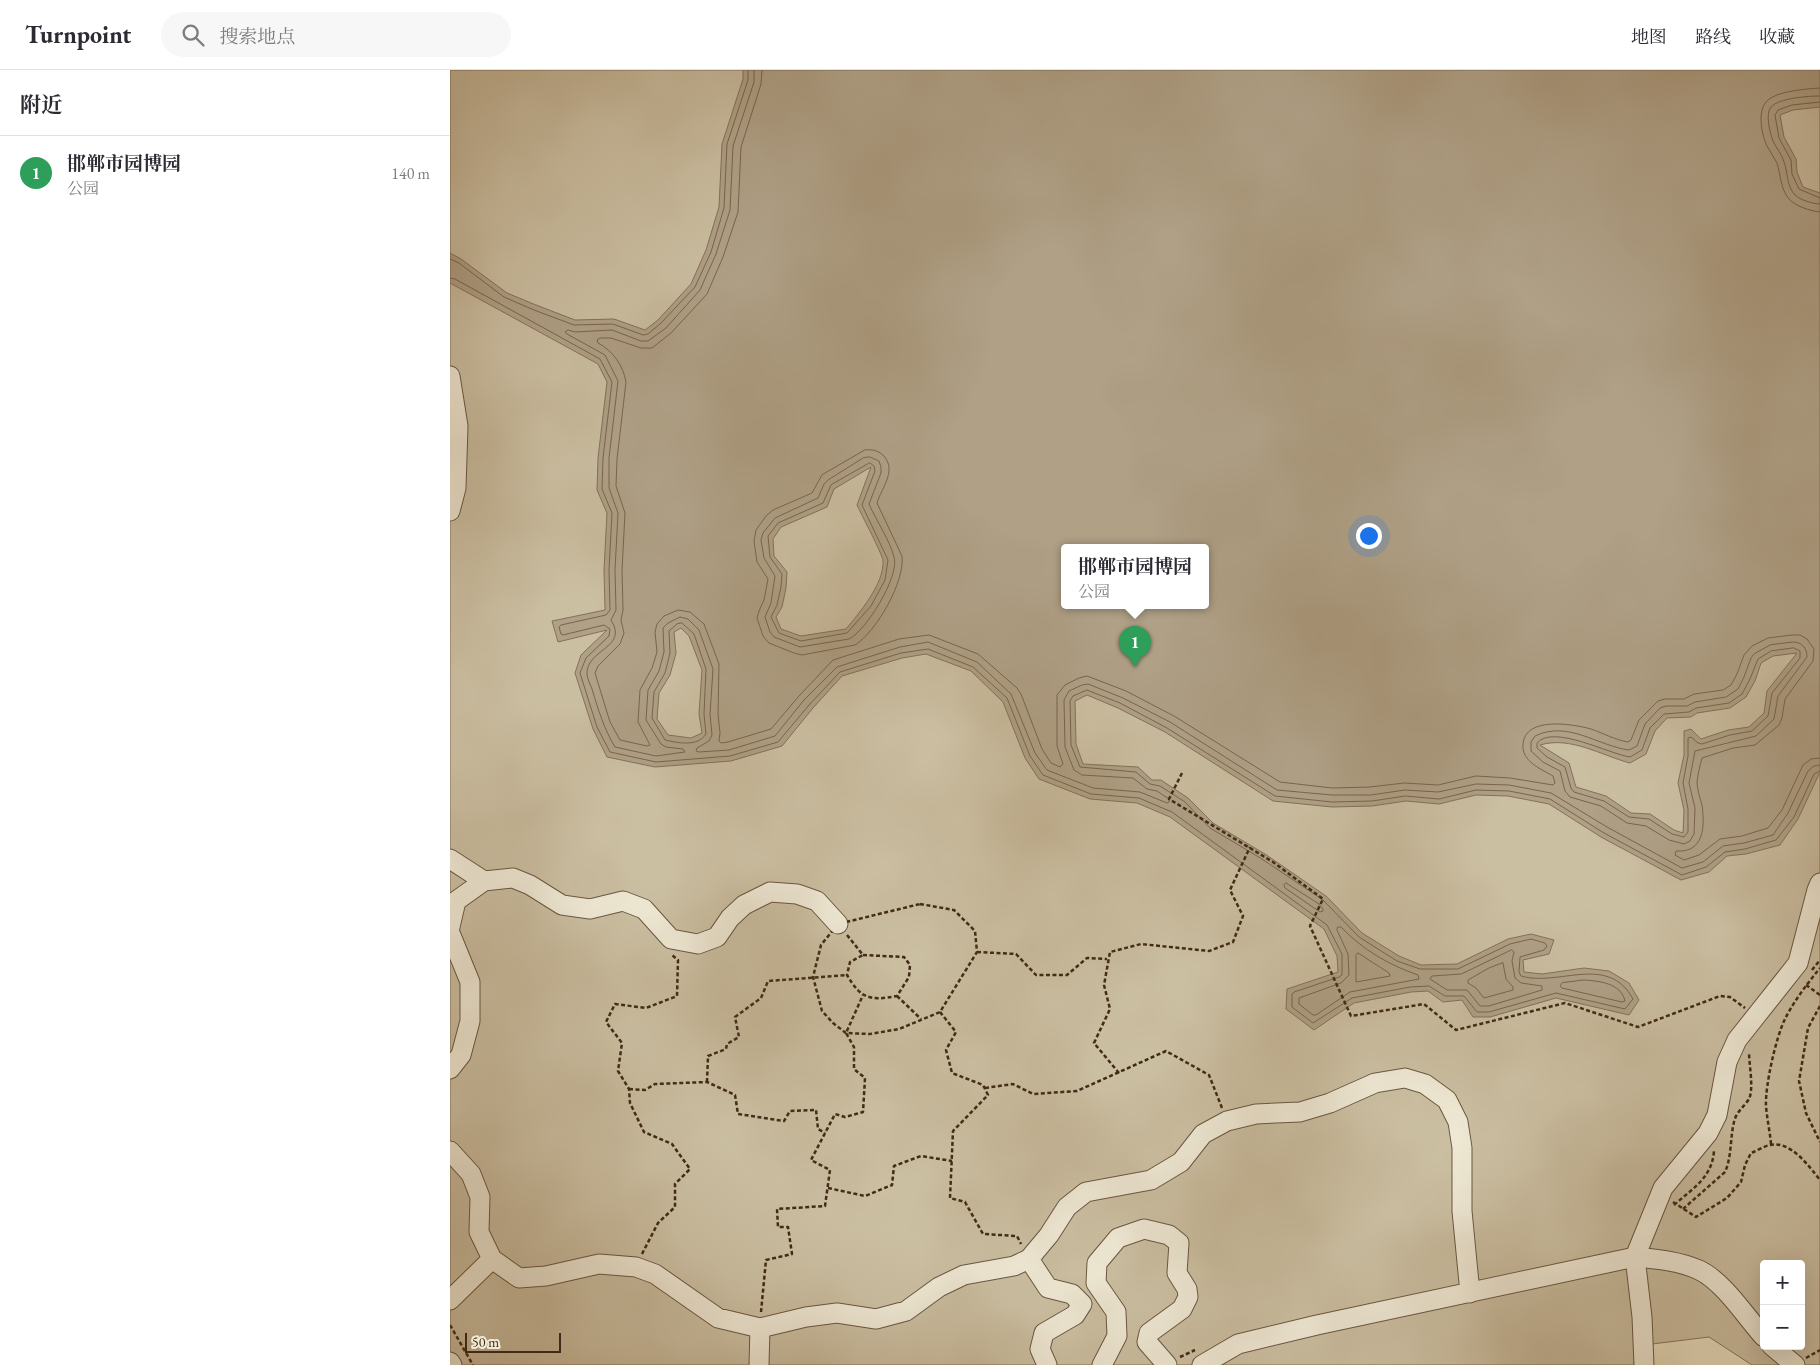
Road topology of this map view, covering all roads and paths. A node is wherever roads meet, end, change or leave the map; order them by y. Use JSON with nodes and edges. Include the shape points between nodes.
{"nodes":[{"id":1,"x":450,"y":376,"type":"edge"},
{"id":2,"x":450,"y":510,"type":"edge"},
{"id":3,"x":1182,"y":773,"type":"dead end"},
{"id":4,"x":1250,"y":847,"type":"junction"},
{"id":5,"x":450,"y":859,"type":"edge"},
{"id":6,"x":484,"y":881,"type":"junction"},
{"id":7,"x":1820,"y":883,"type":"edge"},
{"id":8,"x":838,"y":924,"type":"junction"},
{"id":9,"x":450,"y":927,"type":"edge"},
{"id":10,"x":450,"y":933,"type":"edge"},
{"id":11,"x":671,"y":939,"type":"junction"},
{"id":12,"x":1820,"y":940,"type":"edge"},
{"id":13,"x":977,"y":952,"type":"junction"},
{"id":14,"x":863,"y":955,"type":"junction"},
{"id":15,"x":1108,"y":958,"type":"junction"},
{"id":16,"x":1798,"y":964,"type":"junction"},
{"id":17,"x":1820,"y":968,"type":"edge"},
{"id":18,"x":847,"y":974,"type":"junction"},
{"id":19,"x":812,"y":977,"type":"junction"},
{"id":20,"x":1806,"y":985,"type":"junction"},
{"id":21,"x":864,"y":995,"type":"junction"},
{"id":22,"x":897,"y":996,"type":"junction"},
{"id":23,"x":1820,"y":996,"type":"edge"},
{"id":24,"x":1820,"y":1006,"type":"edge"},
{"id":25,"x":940,"y":1012,"type":"junction"},
{"id":26,"x":1756,"y":1017,"type":"junction"},
{"id":27,"x":922,"y":1020,"type":"junction"},
{"id":28,"x":846,"y":1033,"type":"junction"},
{"id":29,"x":450,"y":1069,"type":"edge"},
{"id":30,"x":1119,"y":1073,"type":"junction"},
{"id":31,"x":707,"y":1082,"type":"junction"},
{"id":32,"x":984,"y":1088,"type":"junction"},
{"id":33,"x":630,"y":1089,"type":"junction"},
{"id":34,"x":1227,"y":1121,"type":"junction"},
{"id":35,"x":825,"y":1134,"type":"junction"},
{"id":36,"x":1820,"y":1142,"type":"edge"},
{"id":37,"x":1771,"y":1144,"type":"junction"},
{"id":38,"x":450,"y":1151,"type":"edge"},
{"id":39,"x":952,"y":1161,"type":"junction"},
{"id":40,"x":1820,"y":1180,"type":"edge"},
{"id":41,"x":828,"y":1188,"type":"junction"},
{"id":42,"x":1674,"y":1204,"type":"dead end"},
{"id":43,"x":1635,"y":1257,"type":"junction"},
{"id":44,"x":492,"y":1259,"type":"junction"},
{"id":45,"x":1029,"y":1259,"type":"junction"},
{"id":46,"x":636,"y":1267,"type":"junction"},
{"id":47,"x":1470,"y":1293,"type":"junction"},
{"id":48,"x":450,"y":1300,"type":"edge"},
{"id":49,"x":450,"y":1325,"type":"edge"},
{"id":50,"x":760,"y":1328,"type":"junction"},
{"id":51,"x":1760,"y":1332,"type":"edge"},
{"id":52,"x":1777,"y":1350,"type":"edge"},
{"id":53,"x":473,"y":1365,"type":"edge"},
{"id":54,"x":759,"y":1365,"type":"edge"},
{"id":55,"x":1047,"y":1365,"type":"edge"},
{"id":56,"x":1102,"y":1365,"type":"edge"},
{"id":57,"x":1166,"y":1365,"type":"edge"},
{"id":58,"x":1202,"y":1365,"type":"edge"},
{"id":59,"x":1644,"y":1365,"type":"edge"},
{"id":60,"x":1795,"y":1365,"type":"edge"}],
"edges":[{"from":1,"to":2,"type":"street","via":[[458,426],[456,488]]},
{"from":3,"to":4,"type":"path","via":[[1169,799]]},
{"from":4,"to":15,"type":"path","via":[[1230,890],[1243,916],[1233,942],[1209,951],[1141,944],[1110,952]]},
{"from":4,"to":26,"type":"path","via":[[1323,899],[1310,926],[1351,1016],[1424,1004],[1456,1030],[1565,1003],[1638,1027],[1720,996],[1730,997]]},
{"from":5,"to":6,"type":"street"},
{"from":6,"to":9,"type":"street","via":[[456,901]]},
{"from":6,"to":11,"type":"street","via":[[513,878],[562,905],[590,909],[623,901],[644,909]]},
{"from":7,"to":16,"type":"street"},
{"from":8,"to":11,"type":"street","via":[[817,901],[797,894],[770,892],[744,904],[717,936],[698,944]]},
{"from":8,"to":13,"type":"path","via":[[920,904],[954,910],[975,931]]},
{"from":8,"to":14,"type":"path"},
{"from":8,"to":19,"type":"path","via":[[821,945]]},
{"from":10,"to":29,"type":"street","via":[[470,982],[470,1021],[461,1055]]},
{"from":11,"to":33,"type":"path","via":[[668,952],[678,960],[677,996],[646,1008],[615,1004],[606,1022],[622,1043],[618,1071]]},
{"from":12,"to":16,"type":"street"},
{"from":13,"to":15,"type":"path","via":[[1016,954],[1036,975],[1067,975],[1087,958]]},
{"from":13,"to":25,"type":"path"},
{"from":14,"to":18,"type":"path","via":[[850,962]]},
{"from":14,"to":22,"type":"path","via":[[904,957],[910,965],[909,977]]},
{"from":15,"to":30,"type":"path","via":[[1104,985],[1110,1009],[1094,1043]]},
{"from":16,"to":26,"type":"street"},
{"from":17,"to":20,"type":"path"},
{"from":18,"to":19,"type":"path"},
{"from":18,"to":21,"type":"path","via":[[854,987]]},
{"from":19,"to":28,"type":"path","via":[[822,1012]]},
{"from":19,"to":31,"type":"path","via":[[768,980],[761,998],[736,1017],[739,1037],[727,1044],[726,1049],[708,1056]]},
{"from":20,"to":23,"type":"path"},
{"from":20,"to":37,"type":"path","via":[[1784,1020],[1768,1078],[1766,1104]]},
{"from":21,"to":22,"type":"path","via":[[878,1000]]},
{"from":21,"to":28,"type":"path"},
{"from":22,"to":27,"type":"path"},
{"from":24,"to":36,"type":"path","via":[[1808,1028],[1799,1081],[1806,1113]]},
{"from":25,"to":27,"type":"path"},
{"from":25,"to":32,"type":"path","via":[[956,1032],[946,1050],[952,1073]]},
{"from":26,"to":43,"type":"street","via":[[1737,1040],[1727,1062],[1717,1115],[1708,1133],[1663,1188]]},
{"from":27,"to":28,"type":"path","via":[[899,1029],[870,1034]]},
{"from":28,"to":35,"type":"path","via":[[854,1047],[854,1069],[865,1078],[863,1112],[844,1116],[835,1114]]},
{"from":30,"to":32,"type":"path","via":[[1077,1091],[1033,1094],[1013,1084]]},
{"from":30,"to":34,"type":"path","via":[[1166,1050],[1209,1075]]},
{"from":31,"to":33,"type":"path","via":[[655,1084],[645,1090]]},
{"from":31,"to":35,"type":"path","via":[[735,1095],[738,1114],[784,1121],[790,1111],[816,1110],[818,1129]]},
{"from":32,"to":39,"type":"path","via":[[988,1094],[954,1131]]},
{"from":33,"to":46,"type":"path","via":[[630,1104],[644,1132],[672,1144],[690,1170],[675,1184],[675,1207],[658,1223]]},
{"from":34,"to":45,"type":"street","via":[[1203,1134],[1182,1162],[1151,1180],[1086,1192],[1067,1207]]},
{"from":34,"to":47,"type":"street","via":[[1256,1114],[1300,1112],[1375,1083],[1405,1078],[1425,1084],[1447,1100],[1458,1122]]},
{"from":35,"to":41,"type":"path","via":[[811,1160],[830,1170]]},
{"from":37,"to":40,"type":"path","via":[[1786,1147],[1804,1159]]},
{"from":37,"to":42,"type":"path","via":[[1752,1153],[1741,1182],[1726,1198],[1696,1217]]},
{"from":38,"to":44,"type":"street","via":[[471,1174],[480,1197],[479,1232]]},
{"from":39,"to":41,"type":"path","via":[[921,1156],[894,1166],[892,1186],[865,1196]]},
{"from":39,"to":45,"type":"path","via":[[950,1198],[965,1202],[983,1234],[1017,1236]]},
{"from":41,"to":50,"type":"path","via":[[826,1206],[777,1209],[778,1227],[788,1227],[792,1254],[766,1260]]},
{"from":43,"to":47,"type":"street"},
{"from":43,"to":51,"type":"street","via":[[1666,1260],[1700,1270],[1724,1289]]},
{"from":43,"to":59,"type":"street"},
{"from":44,"to":46,"type":"street","via":[[519,1278],[546,1276],[599,1264]]},
{"from":44,"to":48,"type":"street"},
{"from":45,"to":50,"type":"street","via":[[1014,1266],[964,1275],[939,1287],[906,1311],[876,1319],[837,1313]]},
{"from":45,"to":55,"type":"street","via":[[1048,1288],[1072,1294],[1082,1304],[1075,1315],[1044,1333],[1040,1349]]},
{"from":46,"to":50,"type":"street","via":[[655,1274],[718,1318]]},
{"from":47,"to":58,"type":"street","via":[[1238,1344]]},
{"from":49,"to":53,"type":"path"},
{"from":50,"to":54,"type":"street"},
{"from":52,"to":60,"type":"street"},
{"from":56,"to":57,"type":"street","via":[[1117,1336],[1117,1320],[1116,1312],[1096,1283],[1098,1262],[1118,1238],[1144,1229],[1169,1234],[1179,1243],[1177,1273],[1187,1289],[1188,1297],[1182,1309],[1149,1333],[1147,1342]]}]}
